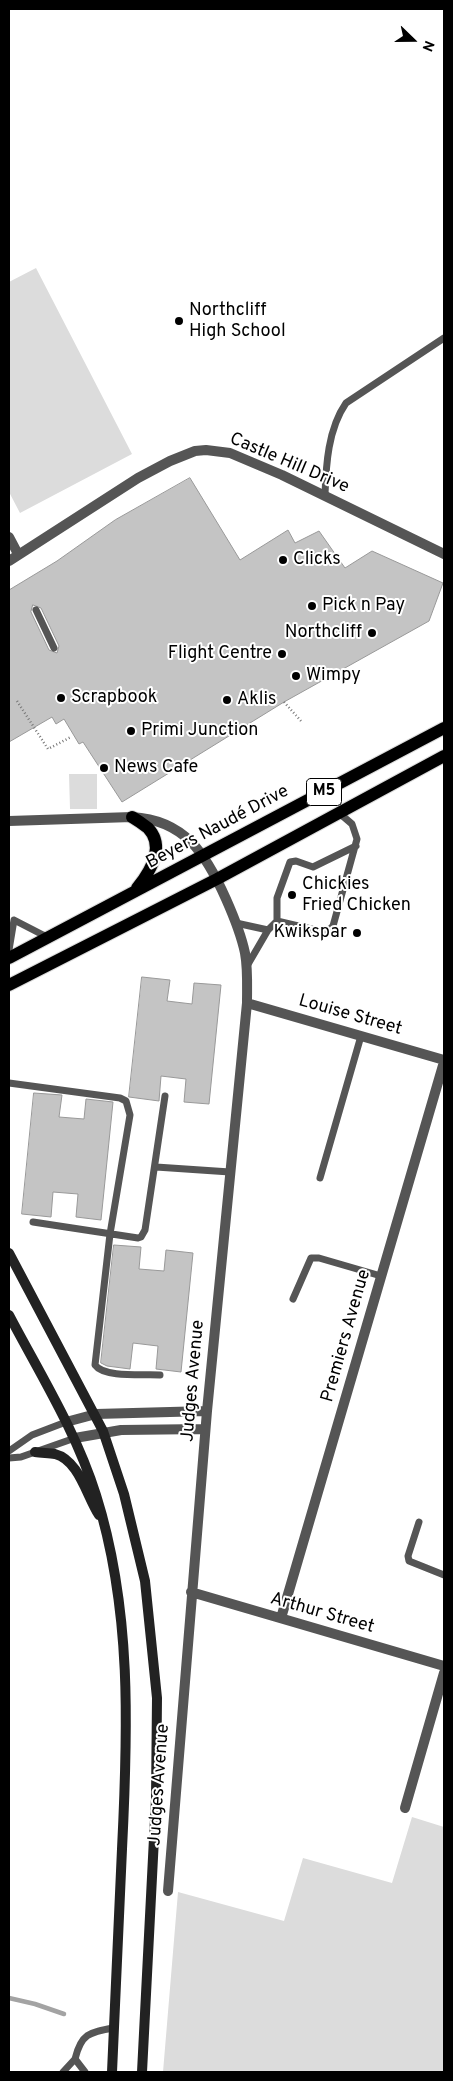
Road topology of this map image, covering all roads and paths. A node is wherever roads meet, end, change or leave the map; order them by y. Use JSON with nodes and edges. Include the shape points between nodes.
{"nodes":[{"id":1,"x":444,"y":338,"type":"edge"},
{"id":2,"x":325,"y":495,"type":"junction"},
{"id":3,"x":9,"y":537,"type":"edge"},
{"id":4,"x":18,"y":554,"type":"junction"},
{"id":5,"x":444,"y":554,"type":"edge"},
{"id":6,"x":9,"y":560,"type":"edge"},
{"id":7,"x":36,"y":610,"type":"dead end"},
{"id":8,"x":54,"y":648,"type":"dead end"},
{"id":9,"x":17,"y":701,"type":"dead end"},
{"id":10,"x":284,"y":702,"type":"dead end"},
{"id":11,"x":301,"y":721,"type":"dead end"},
{"id":12,"x":444,"y":728,"type":"edge"},
{"id":13,"x":71,"y":737,"type":"dead end"},
{"id":14,"x":444,"y":756,"type":"edge"},
{"id":15,"x":338,"y":812,"type":"junction"},
{"id":16,"x":132,"y":817,"type":"junction"},
{"id":17,"x":9,"y":820,"type":"edge"},
{"id":18,"x":356,"y":846,"type":"junction"},
{"id":19,"x":204,"y":856,"type":"junction"},
{"id":20,"x":217,"y":879,"type":"junction"},
{"id":21,"x":134,"y":892,"type":"junction"},
{"id":22,"x":277,"y":921,"type":"junction"},
{"id":23,"x":236,"y":923,"type":"junction"},
{"id":24,"x":268,"y":930,"type":"junction"},
{"id":25,"x":47,"y":938,"type":"junction"},
{"id":26,"x":9,"y":950,"type":"edge"},
{"id":27,"x":9,"y":958,"type":"edge"},
{"id":28,"x":246,"y":966,"type":"junction"},
{"id":29,"x":9,"y":985,"type":"edge"},
{"id":30,"x":247,"y":1003,"type":"junction"},
{"id":31,"x":361,"y":1036,"type":"junction"},
{"id":32,"x":444,"y":1061,"type":"edge"},
{"id":33,"x":9,"y":1083,"type":"edge"},
{"id":34,"x":165,"y":1096,"type":"dead end"},
{"id":35,"x":156,"y":1166,"type":"junction"},
{"id":36,"x":230,"y":1172,"type":"junction"},
{"id":37,"x":320,"y":1178,"type":"dead end"},
{"id":38,"x":33,"y":1222,"type":"dead end"},
{"id":39,"x":110,"y":1234,"type":"junction"},
{"id":40,"x":9,"y":1253,"type":"edge"},
{"id":41,"x":382,"y":1276,"type":"junction"},
{"id":42,"x":293,"y":1299,"type":"dead end"},
{"id":43,"x":9,"y":1315,"type":"edge"},
{"id":44,"x":160,"y":1375,"type":"dead end"},
{"id":45,"x":207,"y":1411,"type":"junction"},
{"id":46,"x":96,"y":1414,"type":"junction"},
{"id":47,"x":66,"y":1422,"type":"junction"},
{"id":48,"x":205,"y":1429,"type":"junction"},
{"id":49,"x":104,"y":1431,"type":"junction"},
{"id":50,"x":74,"y":1438,"type":"junction"},
{"id":51,"x":9,"y":1451,"type":"edge"},
{"id":52,"x":35,"y":1452,"type":"junction"},
{"id":53,"x":9,"y":1458,"type":"edge"},
{"id":54,"x":418,"y":1522,"type":"dead end"},
{"id":55,"x":105,"y":1524,"type":"junction"},
{"id":56,"x":444,"y":1575,"type":"edge"},
{"id":57,"x":191,"y":1592,"type":"junction"},
{"id":58,"x":281,"y":1618,"type":"junction"},
{"id":59,"x":444,"y":1666,"type":"edge"},
{"id":60,"x":444,"y":1674,"type":"edge"},
{"id":61,"x":405,"y":1808,"type":"dead end"},
{"id":62,"x":168,"y":1891,"type":"dead end"},
{"id":63,"x":114,"y":2028,"type":"junction"},
{"id":64,"x":75,"y":2060,"type":"junction"},
{"id":65,"x":63,"y":2072,"type":"edge"},
{"id":66,"x":85,"y":2072,"type":"edge"},
{"id":67,"x":112,"y":2072,"type":"edge"},
{"id":68,"x":142,"y":2072,"type":"edge"}],
"edges":[{"from":1,"to":2,"type":"lane","via":[[346,403],[338,415],[326,464]]},
{"from":2,"to":4,"type":"street","name":"Castle Hill Drive","via":[[230,453],[195,451],[138,478]]},
{"from":2,"to":5,"type":"street","name":"Castle Hill Drive"},
{"from":3,"to":4,"type":"street"},
{"from":4,"to":6,"type":"street","name":"Castle Hill Drive"},
{"from":7,"to":8,"type":"lane"},
{"from":9,"to":13,"type":"path","via":[[48,749]]},
{"from":10,"to":11,"type":"path"},
{"from":12,"to":19,"type":"main road","name":"Beyers Naudé Drive","number":"M5"},
{"from":14,"to":15,"type":"main road","number":"M5"},
{"from":15,"to":18,"type":"lane","via":[[354,827]]},
{"from":15,"to":20,"type":"main road","number":"M5"},
{"from":16,"to":17,"type":"street"},
{"from":16,"to":19,"type":"street","via":[[164,823],[180,832]]},
{"from":16,"to":21,"type":"main road","via":[[149,829],[156,844],[155,862]]},
{"from":18,"to":22,"type":"lane","via":[[313,867],[293,861],[288,865],[277,898]]},
{"from":18,"to":22,"type":"lane","via":[[331,930],[324,932]]},
{"from":19,"to":20,"type":"street"},
{"from":19,"to":21,"type":"main road","name":"Beyers Naudé Drive","number":"M5"},
{"from":20,"to":23,"type":"street","name":"Judges Avenue"},
{"from":20,"to":29,"type":"main road","number":"M5"},
{"from":21,"to":25,"type":"main road","name":"Beyers Naudé Drive","number":"M5"},
{"from":22,"to":24,"type":"lane"},
{"from":23,"to":24,"type":"lane"},
{"from":23,"to":28,"type":"street","name":"Judges Avenue"},
{"from":24,"to":28,"type":"lane"},
{"from":25,"to":26,"type":"lane","via":[[14,920]]},
{"from":25,"to":27,"type":"main road","name":"Beyers Naudé Drive","number":"M5"},
{"from":28,"to":30,"type":"street","name":"Judges Avenue"},
{"from":30,"to":31,"type":"street","name":"Louise Street"},
{"from":30,"to":36,"type":"street","name":"Judges Avenue"},
{"from":31,"to":32,"type":"street","name":"Louise Street"},
{"from":31,"to":37,"type":"lane"},
{"from":32,"to":41,"type":"street","name":"Premiers Avenue"},
{"from":33,"to":39,"type":"lane","via":[[126,1101],[130,1115]]},
{"from":34,"to":35,"type":"lane"},
{"from":35,"to":36,"type":"lane"},
{"from":35,"to":39,"type":"lane","via":[[141,1237]]},
{"from":36,"to":45,"type":"street","name":"Judges Avenue"},
{"from":38,"to":39,"type":"lane"},
{"from":39,"to":44,"type":"lane","via":[[95,1365],[108,1373]]},
{"from":40,"to":46,"type":"main road","name":"Judges Avenue"},
{"from":41,"to":42,"type":"lane","via":[[311,1258]]},
{"from":41,"to":58,"type":"street","name":"Premiers Avenue"},
{"from":43,"to":47,"type":"main road","name":"Judges Avenue"},
{"from":45,"to":46,"type":"street"},
{"from":45,"to":48,"type":"street","name":"Judges Avenue"},
{"from":46,"to":47,"type":"street"},
{"from":46,"to":49,"type":"main road","name":"Judges Avenue"},
{"from":47,"to":50,"type":"main road","name":"Judges Avenue"},
{"from":47,"to":51,"type":"lane","via":[[32,1435]]},
{"from":48,"to":49,"type":"street"},
{"from":48,"to":57,"type":"street","name":"Judges Avenue"},
{"from":49,"to":50,"type":"street"},
{"from":49,"to":68,"type":"main road","name":"Judges Avenue","via":[[124,1494],[145,1581],[157,1698],[154,1866]]},
{"from":50,"to":52,"type":"lane"},
{"from":50,"to":55,"type":"main road","name":"Judges Avenue"},
{"from":52,"to":53,"type":"lane"},
{"from":52,"to":55,"type":"main road","via":[[55,1454],[67,1460]]},
{"from":54,"to":56,"type":"lane","via":[[409,1560]]},
{"from":55,"to":63,"type":"main road","name":"Judges Avenue","via":[[120,1613],[127,1708]]},
{"from":57,"to":58,"type":"street","name":"Arthur Street"},
{"from":57,"to":62,"type":"street","name":"Judges Avenue"},
{"from":58,"to":59,"type":"street","name":"Arthur Street"},
{"from":60,"to":61,"type":"street"},
{"from":63,"to":64,"type":"lane","via":[[84,2036]]},
{"from":63,"to":67,"type":"main road","name":"Judges Avenue"},
{"from":64,"to":65,"type":"lane"},
{"from":64,"to":66,"type":"lane"}]}
